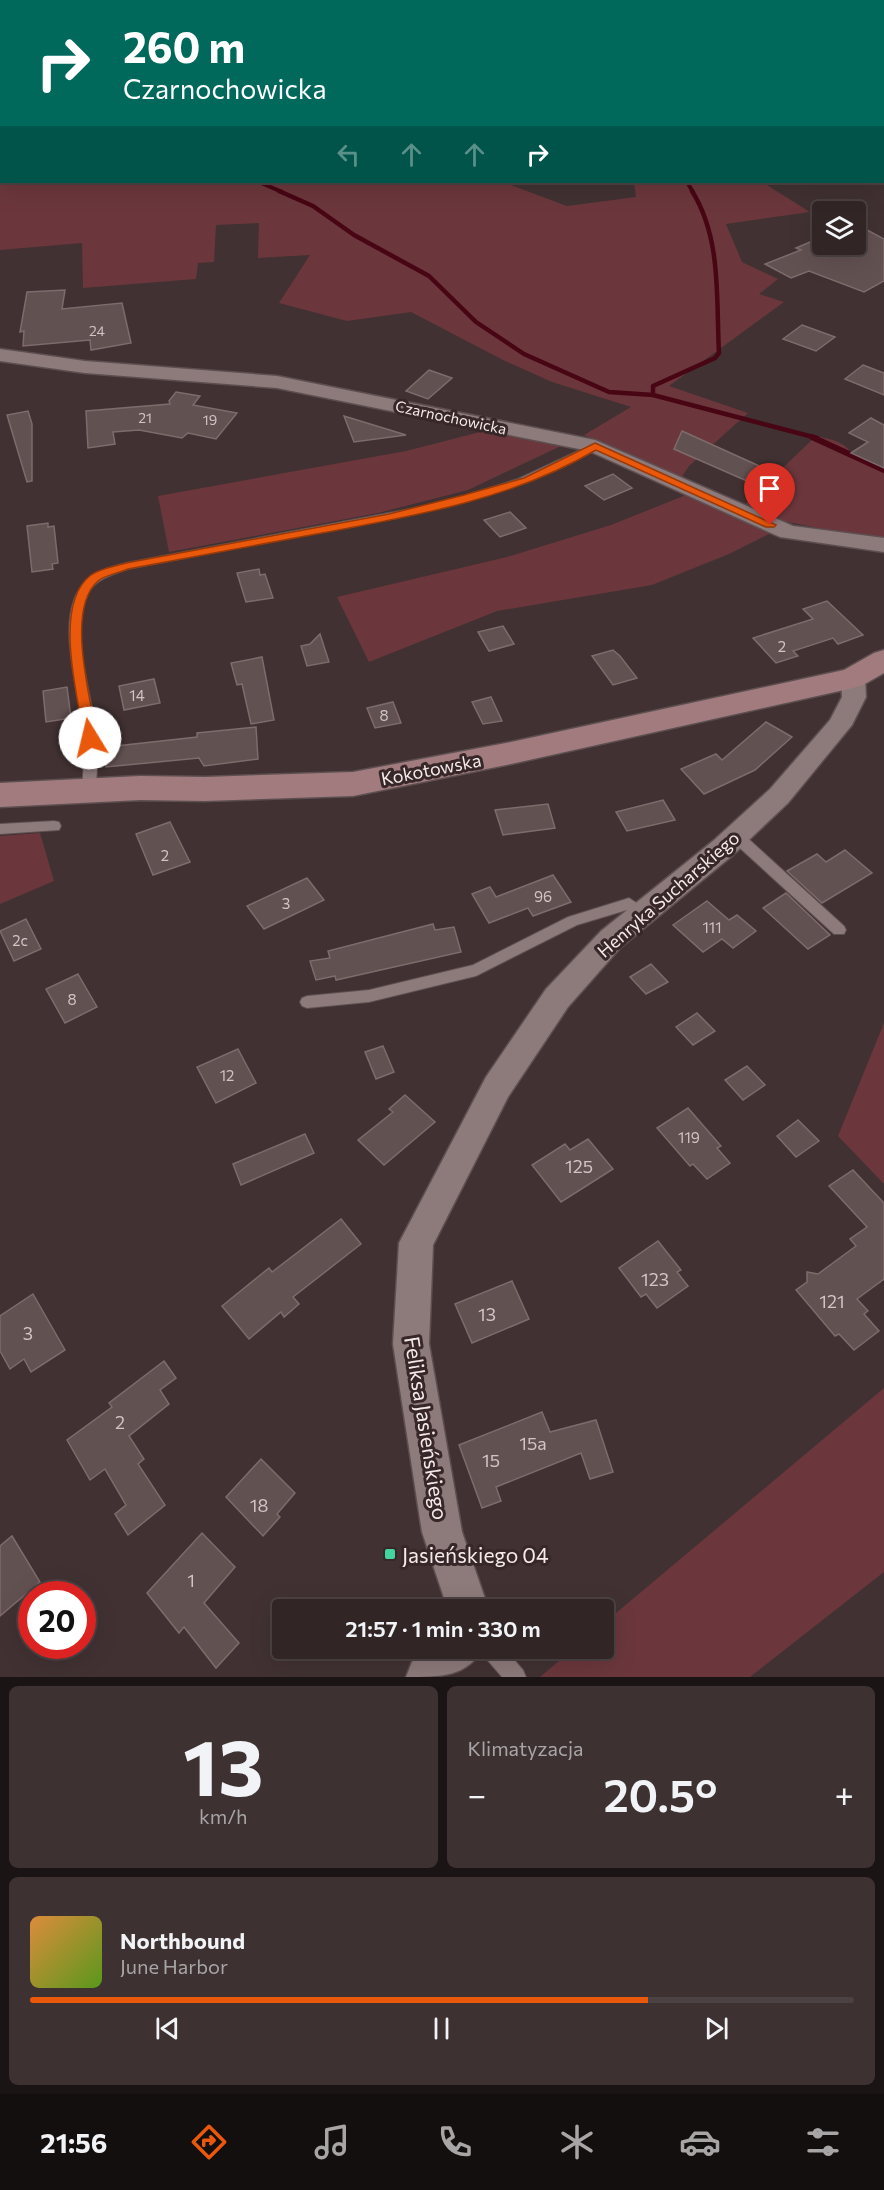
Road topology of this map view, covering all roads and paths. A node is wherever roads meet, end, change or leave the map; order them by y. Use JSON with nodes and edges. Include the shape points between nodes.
{"nodes":[{"id":1,"x":0,"y":355,"type":"edge"},
{"id":2,"x":595,"y":446,"type":"junction"},
{"id":3,"x":884,"y":545,"type":"edge"},
{"id":4,"x":884,"y":660,"type":"edge"},
{"id":5,"x":854,"y":678,"type":"junction"},
{"id":6,"x":89,"y":791,"type":"junction"},
{"id":7,"x":0,"y":795,"type":"edge"},
{"id":8,"x":54,"y":826,"type":"dead end"},
{"id":9,"x":0,"y":829,"type":"edge"},
{"id":10,"x":736,"y":836,"type":"junction"},
{"id":11,"x":640,"y":913,"type":"junction"},
{"id":12,"x":839,"y":930,"type":"dead end"},
{"id":13,"x":307,"y":1002,"type":"dead end"},
{"id":14,"x":416,"y":1243,"type":"joint"},
{"id":15,"x":465,"y":1599,"type":"edge"},
{"id":16,"x":449,"y":1659,"type":"edge"},
{"id":17,"x":500,"y":1659,"type":"edge"},
{"id":18,"x":427,"y":1677,"type":"edge"},
{"id":19,"x":516,"y":1677,"type":"edge"}],
"edges":[{"from":1,"to":2,"type":"street","name":"Czarnochowicka","via":[[85,367],[277,382]]},
{"from":2,"to":3,"type":"street","name":"Czarnochowicka","via":[[788,532]]},
{"from":2,"to":6,"type":"lane","via":[[528,480],[468,498],[390,518],[126,566],[95,577],[83,592],[77,612],[76,644],[91,741]]},
{"from":4,"to":5,"type":"street"},
{"from":5,"to":6,"type":"street","name":"Kokotowska","via":[[353,784]]},
{"from":5,"to":10,"type":"street","name":"Henryka Sucharskiego","via":[[854,697],[840,725],[779,796]]},
{"from":6,"to":7,"type":"street","name":"Kokotowska"},
{"from":8,"to":9,"type":"lane"},
{"from":10,"to":11,"type":"street","name":"Henryka Sucharskiego"},
{"from":10,"to":12,"type":"lane"},
{"from":11,"to":13,"type":"lane","via":[[629,904],[573,921],[476,970],[369,996]]},
{"from":11,"to":14,"type":"street","name":"Henryka Sucharskiego","via":[[557,998],[497,1087]]},
{"from":14,"to":15,"type":"street","name":"Feliksa Jasieńskiego","via":[[411,1344],[442,1532]]},
{"from":16,"to":18,"type":"street"},
{"from":17,"to":19,"type":"lane"}]}
